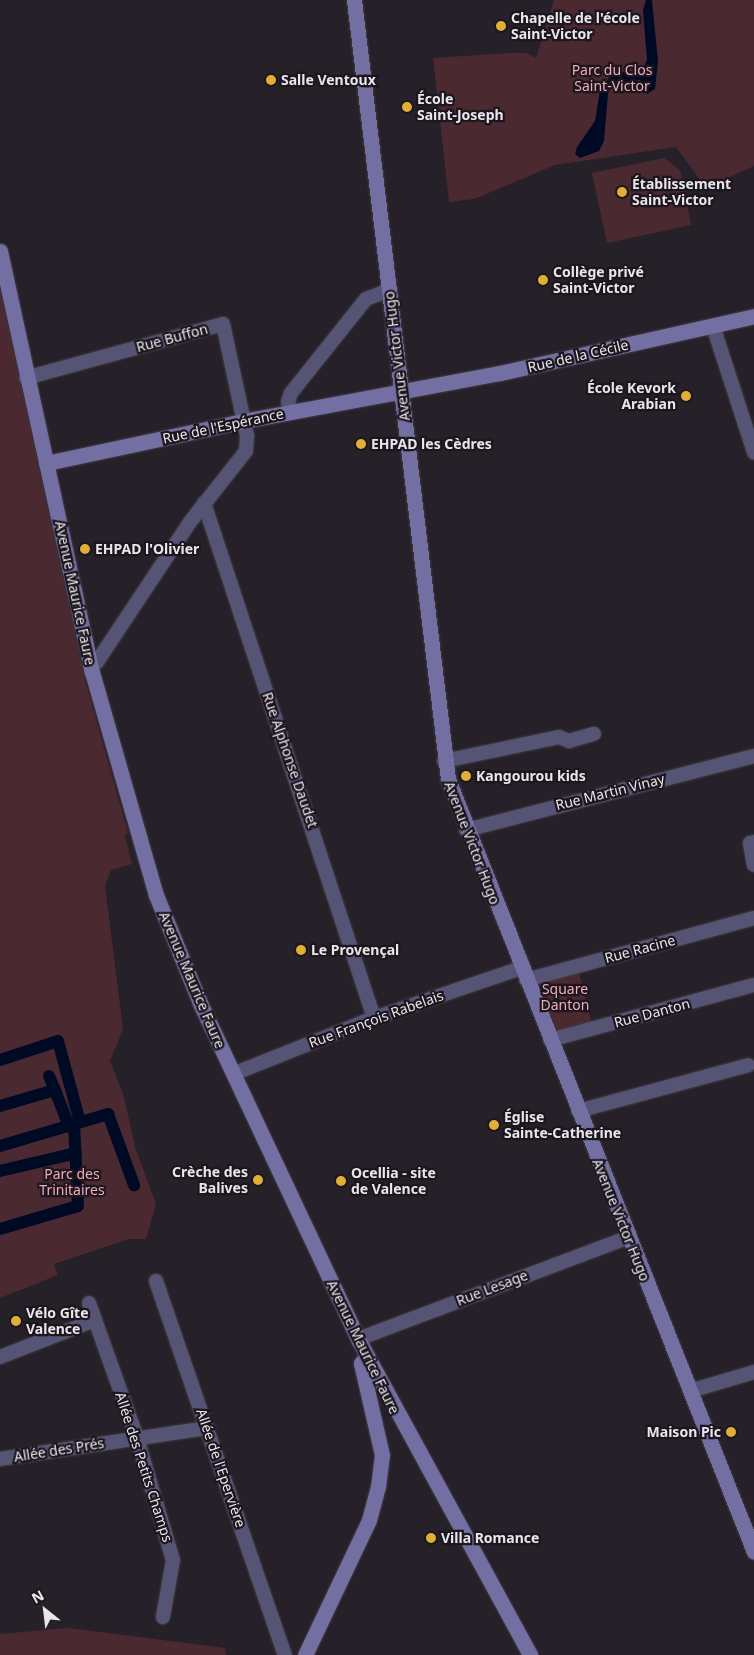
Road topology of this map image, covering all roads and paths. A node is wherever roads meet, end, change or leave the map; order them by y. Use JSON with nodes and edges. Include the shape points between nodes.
{"nodes":[{"id":1,"x":354,"y":0,"type":"edge"},
{"id":2,"x":0,"y":251,"type":"edge"},
{"id":3,"x":389,"y":290,"type":"junction"},
{"id":4,"x":754,"y":316,"type":"edge"},
{"id":5,"x":713,"y":326,"type":"junction"},
{"id":6,"x":26,"y":378,"type":"junction"},
{"id":7,"x":401,"y":392,"type":"junction"},
{"id":8,"x":291,"y":412,"type":"junction"},
{"id":9,"x":243,"y":422,"type":"junction"},
{"id":10,"x":754,"y":452,"type":"edge"},
{"id":11,"x":46,"y":463,"type":"junction"},
{"id":12,"x":204,"y":503,"type":"junction"},
{"id":13,"x":90,"y":665,"type":"junction"},
{"id":14,"x":594,"y":734,"type":"dead end"},
{"id":15,"x":754,"y":756,"type":"edge"},
{"id":16,"x":444,"y":761,"type":"junction"},
{"id":17,"x":466,"y":830,"type":"junction"},
{"id":18,"x":752,"y":842,"type":"edge"},
{"id":19,"x":754,"y":865,"type":"edge"},
{"id":20,"x":754,"y":918,"type":"edge"},
{"id":21,"x":523,"y":974,"type":"junction"},
{"id":22,"x":754,"y":985,"type":"edge"},
{"id":23,"x":374,"y":1018,"type":"junction"},
{"id":24,"x":550,"y":1040,"type":"junction"},
{"id":25,"x":748,"y":1065,"type":"dead end"},
{"id":26,"x":233,"y":1074,"type":"junction"},
{"id":27,"x":578,"y":1111,"type":"junction"},
{"id":28,"x":627,"y":1238,"type":"junction"},
{"id":29,"x":156,"y":1281,"type":"dead end"},
{"id":30,"x":89,"y":1303,"type":"dead end"},
{"id":31,"x":95,"y":1320,"type":"junction"},
{"id":32,"x":358,"y":1338,"type":"junction"},
{"id":33,"x":0,"y":1357,"type":"edge"},
{"id":34,"x":367,"y":1357,"type":"junction"},
{"id":35,"x":754,"y":1372,"type":"edge"},
{"id":36,"x":690,"y":1390,"type":"junction"},
{"id":37,"x":386,"y":1395,"type":"junction"},
{"id":38,"x":372,"y":1411,"type":"junction"},
{"id":39,"x":208,"y":1428,"type":"junction"},
{"id":40,"x":137,"y":1438,"type":"junction"},
{"id":41,"x":0,"y":1459,"type":"edge"},
{"id":42,"x":754,"y":1552,"type":"edge"},
{"id":43,"x":163,"y":1617,"type":"dead end"},
{"id":44,"x":285,"y":1655,"type":"edge"},
{"id":45,"x":305,"y":1655,"type":"edge"},
{"id":46,"x":530,"y":1655,"type":"edge"}],
"edges":[{"from":1,"to":3,"type":"street","name":"Avenue Victor Hugo"},
{"from":2,"to":6,"type":"street","name":"Avenue Maurice Faure"},
{"from":3,"to":7,"type":"street","name":"Avenue Victor Hugo"},
{"from":3,"to":8,"type":"street","via":[[366,299],[360,306],[291,393],[288,402]]},
{"from":4,"to":5,"type":"street","name":"Rue de la Cécile"},
{"from":5,"to":7,"type":"street","name":"Rue de la Cécile"},
{"from":5,"to":10,"type":"street"},
{"from":6,"to":9,"type":"street","name":"Rue Buffon","via":[[223,324]]},
{"from":6,"to":11,"type":"street","name":"Avenue Maurice Faure"},
{"from":7,"to":8,"type":"street","name":"Rue de l'Espérance"},
{"from":7,"to":16,"type":"street","name":"Avenue Victor Hugo"},
{"from":8,"to":9,"type":"street","name":"Rue de l'Espérance"},
{"from":9,"to":11,"type":"street","name":"Rue de l'Espérance"},
{"from":9,"to":12,"type":"street","via":[[246,451]]},
{"from":11,"to":13,"type":"street","name":"Avenue Maurice Faure"},
{"from":12,"to":13,"type":"street","via":[[97,662]]},
{"from":12,"to":23,"type":"street","name":"Rue Alphonse Daudet"},
{"from":13,"to":26,"type":"street","name":"Avenue Maurice Faure","via":[[147,870],[181,961]]},
{"from":14,"to":16,"type":"street","via":[[569,741],[559,737]]},
{"from":15,"to":17,"type":"street","name":"Rue Martin Vinay"},
{"from":16,"to":17,"type":"street","name":"Avenue Victor Hugo"},
{"from":17,"to":21,"type":"street","name":"Avenue Victor Hugo"},
{"from":18,"to":19,"type":"street"},
{"from":20,"to":21,"type":"street","name":"Rue Racine"},
{"from":21,"to":23,"type":"street","name":"Rue François Rabelais"},
{"from":21,"to":24,"type":"street","name":"Avenue Victor Hugo"},
{"from":22,"to":24,"type":"street","name":"Rue Danton"},
{"from":23,"to":26,"type":"street","name":"Rue François Rabelais"},
{"from":24,"to":27,"type":"street","name":"Avenue Victor Hugo"},
{"from":25,"to":27,"type":"street"},
{"from":26,"to":32,"type":"street","name":"Avenue Maurice Faure"},
{"from":27,"to":28,"type":"street","name":"Avenue Victor Hugo"},
{"from":28,"to":32,"type":"street","name":"Rue Lesage"},
{"from":28,"to":36,"type":"street","name":"Avenue Victor Hugo"},
{"from":29,"to":39,"type":"street","name":"Allée de l'Epervière"},
{"from":30,"to":31,"type":"street","name":"Allée des Petits Champs"},
{"from":31,"to":33,"type":"street"},
{"from":31,"to":40,"type":"street","name":"Allée des Petits Champs"},
{"from":32,"to":34,"type":"street","name":"Avenue Maurice Faure"},
{"from":34,"to":37,"type":"street","name":"Avenue Maurice Faure"},
{"from":34,"to":38,"type":"street","via":[[361,1364]]},
{"from":35,"to":36,"type":"street"},
{"from":36,"to":42,"type":"street","name":"Avenue Victor Hugo"},
{"from":37,"to":38,"type":"street","via":[[374,1404]]},
{"from":37,"to":46,"type":"street","name":"Avenue Maurice Faure"},
{"from":38,"to":45,"type":"street","via":[[382,1455],[369,1520]]},
{"from":39,"to":40,"type":"street","name":"Allée des Prés"},
{"from":39,"to":44,"type":"street","name":"Allée de l'Epervière"},
{"from":40,"to":41,"type":"street","name":"Allée des Prés"},
{"from":40,"to":43,"type":"street","name":"Allée des Petits Champs","via":[[173,1560]]}]}
